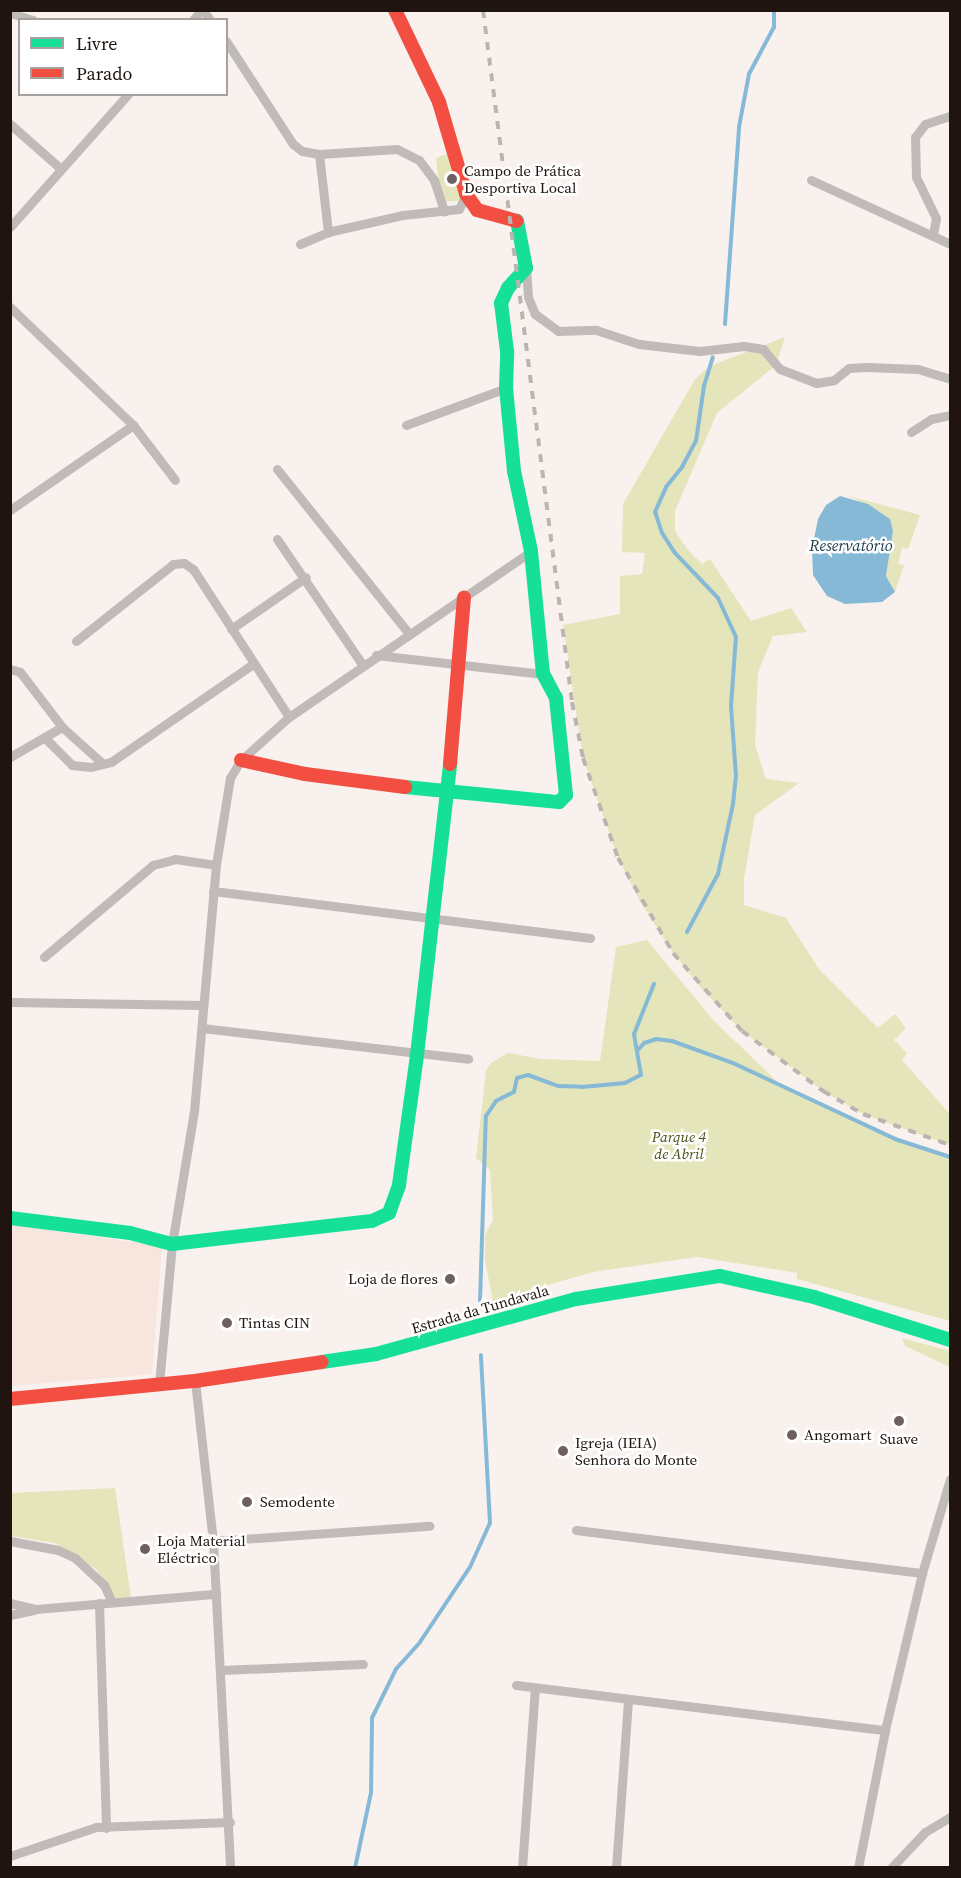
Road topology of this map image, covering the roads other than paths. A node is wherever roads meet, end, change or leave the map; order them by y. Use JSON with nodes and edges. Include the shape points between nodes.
{"nodes":[{"id":1,"x":395,"y":10,"type":"edge"},
{"id":2,"x":10,"y":13,"type":"edge"},
{"id":3,"x":26,"y":18,"type":"edge"},
{"id":4,"x":228,"y":44,"type":"edge"},
{"id":5,"x":126,"y":96,"type":"edge"},
{"id":6,"x":951,"y":116,"type":"edge"},
{"id":7,"x":10,"y":124,"type":"edge"},
{"id":8,"x":319,"y":154,"type":"junction"},
{"id":9,"x":61,"y":169,"type":"junction"},
{"id":10,"x":812,"y":180,"type":"dead end"},
{"id":11,"x":466,"y":194,"type":"junction"},
{"id":12,"x":444,"y":211,"type":"junction"},
{"id":13,"x":10,"y":227,"type":"edge"},
{"id":14,"x":328,"y":232,"type":"junction"},
{"id":15,"x":933,"y":234,"type":"junction"},
{"id":16,"x":300,"y":244,"type":"dead end"},
{"id":17,"x":951,"y":244,"type":"edge"},
{"id":18,"x":526,"y":268,"type":"junction"},
{"id":19,"x":10,"y":307,"type":"edge"},
{"id":20,"x":951,"y":379,"type":"edge"},
{"id":21,"x":506,"y":388,"type":"junction"},
{"id":22,"x":951,"y":415,"type":"edge"},
{"id":23,"x":133,"y":425,"type":"junction"},
{"id":24,"x":406,"y":425,"type":"dead end"},
{"id":25,"x":911,"y":432,"type":"dead end"},
{"id":26,"x":277,"y":470,"type":"dead end"},
{"id":27,"x":175,"y":480,"type":"dead end"},
{"id":28,"x":10,"y":510,"type":"edge"},
{"id":29,"x":278,"y":539,"type":"dead end"},
{"id":30,"x":531,"y":551,"type":"junction"},
{"id":31,"x":306,"y":578,"type":"junction"},
{"id":32,"x":464,"y":598,"type":"junction"},
{"id":33,"x":231,"y":629,"type":"junction"},
{"id":34,"x":409,"y":634,"type":"junction"},
{"id":35,"x":76,"y":641,"type":"dead end"},
{"id":36,"x":376,"y":655,"type":"junction"},
{"id":37,"x":253,"y":664,"type":"junction"},
{"id":38,"x":362,"y":664,"type":"junction"},
{"id":39,"x":458,"y":667,"type":"junction"},
{"id":40,"x":10,"y":669,"type":"edge"},
{"id":41,"x":543,"y":674,"type":"junction"},
{"id":42,"x":288,"y":717,"type":"junction"},
{"id":43,"x":62,"y":727,"type":"junction"},
{"id":44,"x":46,"y":739,"type":"junction"},
{"id":45,"x":10,"y":757,"type":"edge"},
{"id":46,"x":240,"y":760,"type":"junction"},
{"id":47,"x":101,"y":762,"type":"junction"},
{"id":48,"x":448,"y":792,"type":"junction"},
{"id":49,"x":216,"y":865,"type":"junction"},
{"id":50,"x":213,"y":891,"type":"junction"},
{"id":51,"x":431,"y":916,"type":"junction"},
{"id":52,"x":590,"y":938,"type":"dead end"},
{"id":53,"x":44,"y":957,"type":"dead end"},
{"id":54,"x":10,"y":1002,"type":"edge"},
{"id":55,"x":202,"y":1005,"type":"junction"},
{"id":56,"x":202,"y":1028,"type":"junction"},
{"id":57,"x":417,"y":1055,"type":"junction"},
{"id":58,"x":468,"y":1059,"type":"dead end"},
{"id":59,"x":10,"y":1218,"type":"edge"},
{"id":60,"x":172,"y":1244,"type":"junction"},
{"id":61,"x":951,"y":1340,"type":"edge"},
{"id":62,"x":195,"y":1381,"type":"junction"},
{"id":63,"x":159,"y":1384,"type":"junction"},
{"id":64,"x":10,"y":1399,"type":"edge"},
{"id":65,"x":951,"y":1479,"type":"edge"},
{"id":66,"x":429,"y":1526,"type":"dead end"},
{"id":67,"x":576,"y":1530,"type":"dead end"},
{"id":68,"x":10,"y":1541,"type":"edge"},
{"id":69,"x":213,"y":1541,"type":"junction"},
{"id":70,"x":922,"y":1573,"type":"junction"},
{"id":71,"x":216,"y":1594,"type":"junction"},
{"id":72,"x":112,"y":1602,"type":"junction"},
{"id":73,"x":99,"y":1603,"type":"junction"},
{"id":74,"x":10,"y":1604,"type":"edge"},
{"id":75,"x":36,"y":1609,"type":"junction"},
{"id":76,"x":10,"y":1615,"type":"edge"},
{"id":77,"x":363,"y":1664,"type":"dead end"},
{"id":78,"x":222,"y":1670,"type":"junction"},
{"id":79,"x":516,"y":1685,"type":"dead end"},
{"id":80,"x":535,"y":1688,"type":"junction"},
{"id":81,"x":628,"y":1700,"type":"junction"},
{"id":82,"x":885,"y":1730,"type":"junction"},
{"id":83,"x":951,"y":1817,"type":"edge"},
{"id":84,"x":230,"y":1822,"type":"junction"},
{"id":85,"x":106,"y":1828,"type":"junction"},
{"id":86,"x":10,"y":1857,"type":"edge"},
{"id":87,"x":230,"y":1868,"type":"edge"},
{"id":88,"x":522,"y":1868,"type":"edge"},
{"id":89,"x":616,"y":1868,"type":"edge"},
{"id":90,"x":858,"y":1868,"type":"edge"},
{"id":91,"x":891,"y":1868,"type":"edge"}],
"edges":[{"from":1,"to":11,"type":"street","via":[[439,102]]},
{"from":2,"to":3,"type":"street"},
{"from":4,"to":8,"type":"street","via":[[293,144]]},
{"from":5,"to":9,"type":"street"},
{"from":6,"to":15,"type":"street","via":[[925,124],[915,137],[916,177],[936,218]]},
{"from":7,"to":9,"type":"street"},
{"from":8,"to":12,"type":"street","via":[[397,149],[419,160],[434,180]]},
{"from":8,"to":14,"type":"street"},
{"from":9,"to":13,"type":"street"},
{"from":10,"to":15,"type":"street"},
{"from":11,"to":12,"type":"street","via":[[459,209]]},
{"from":11,"to":18,"type":"street","via":[[477,210],[518,221]]},
{"from":12,"to":14,"type":"street","via":[[403,215]]},
{"from":14,"to":16,"type":"street"},
{"from":15,"to":17,"type":"street"},
{"from":18,"to":20,"type":"street","via":[[528,297],[535,314],[558,331],[596,330],[639,344],[700,351],[744,346],[763,349],[780,369],[816,383],[834,380],[849,368],[867,367],[918,369]]},
{"from":18,"to":21,"type":"street","via":[[508,288],[501,303],[507,351]]},
{"from":19,"to":23,"type":"street"},
{"from":21,"to":24,"type":"street"},
{"from":21,"to":30,"type":"street","via":[[514,471]]},
{"from":22,"to":25,"type":"street","via":[[931,419]]},
{"from":23,"to":27,"type":"street"},
{"from":23,"to":28,"type":"street"},
{"from":26,"to":34,"type":"street"},
{"from":29,"to":31,"type":"street"},
{"from":30,"to":32,"type":"street"},
{"from":30,"to":41,"type":"street"},
{"from":31,"to":33,"type":"street"},
{"from":31,"to":38,"type":"street"},
{"from":32,"to":34,"type":"street"},
{"from":32,"to":39,"type":"street"},
{"from":33,"to":35,"type":"street","via":[[193,568],[184,563],[173,564]]},
{"from":33,"to":37,"type":"street"},
{"from":34,"to":36,"type":"street"},
{"from":36,"to":38,"type":"street"},
{"from":36,"to":39,"type":"street"},
{"from":37,"to":42,"type":"street"},
{"from":37,"to":47,"type":"street","via":[[123,756]]},
{"from":38,"to":42,"type":"street"},
{"from":39,"to":41,"type":"street"},
{"from":39,"to":48,"type":"street"},
{"from":40,"to":43,"type":"street","via":[[20,672]]},
{"from":41,"to":48,"type":"street","via":[[556,698],[566,795],[559,802]]},
{"from":42,"to":46,"type":"street"},
{"from":43,"to":44,"type":"street"},
{"from":43,"to":47,"type":"street"},
{"from":44,"to":45,"type":"street"},
{"from":44,"to":47,"type":"street","via":[[72,765],[91,767]]},
{"from":46,"to":48,"type":"street","via":[[305,774]]},
{"from":46,"to":49,"type":"street","via":[[231,777]]},
{"from":48,"to":51,"type":"street"},
{"from":49,"to":50,"type":"street"},
{"from":49,"to":53,"type":"street","via":[[175,859],[153,865]]},
{"from":50,"to":51,"type":"street"},
{"from":50,"to":55,"type":"street"},
{"from":51,"to":52,"type":"street"},
{"from":51,"to":57,"type":"street"},
{"from":54,"to":55,"type":"street"},
{"from":55,"to":56,"type":"street"},
{"from":56,"to":57,"type":"street"},
{"from":56,"to":60,"type":"street","via":[[183,1195]]},
{"from":57,"to":58,"type":"street"},
{"from":57,"to":60,"type":"street","via":[[399,1185],[389,1213],[372,1221]]},
{"from":59,"to":60,"type":"street","via":[[130,1233]]},
{"from":60,"to":63,"type":"street"},
{"from":61,"to":62,"type":"street","name":"Estrada da Tundavala","via":[[814,1297],[720,1276],[576,1299],[376,1354]]},
{"from":62,"to":63,"type":"street","name":"Estrada da Tundavala"},
{"from":62,"to":69,"type":"street"},
{"from":63,"to":64,"type":"street","name":"Estrada da Tundavala"},
{"from":65,"to":70,"type":"street"},
{"from":66,"to":69,"type":"street"},
{"from":67,"to":70,"type":"street"},
{"from":68,"to":72,"type":"street","via":[[58,1550],[75,1558],[104,1585]]},
{"from":69,"to":71,"type":"street"},
{"from":70,"to":82,"type":"street"},
{"from":71,"to":72,"type":"street"},
{"from":71,"to":78,"type":"street"},
{"from":72,"to":73,"type":"street"},
{"from":73,"to":75,"type":"street"},
{"from":73,"to":85,"type":"street"},
{"from":74,"to":75,"type":"street"},
{"from":75,"to":76,"type":"street"},
{"from":77,"to":78,"type":"street"},
{"from":78,"to":84,"type":"street"},
{"from":79,"to":80,"type":"street"},
{"from":80,"to":81,"type":"street"},
{"from":80,"to":88,"type":"street"},
{"from":81,"to":82,"type":"street"},
{"from":81,"to":89,"type":"street"},
{"from":82,"to":90,"type":"street"},
{"from":83,"to":91,"type":"street","via":[[925,1832]]},
{"from":84,"to":85,"type":"street"},
{"from":84,"to":87,"type":"street"},
{"from":85,"to":86,"type":"street","via":[[96,1827]]}]}
